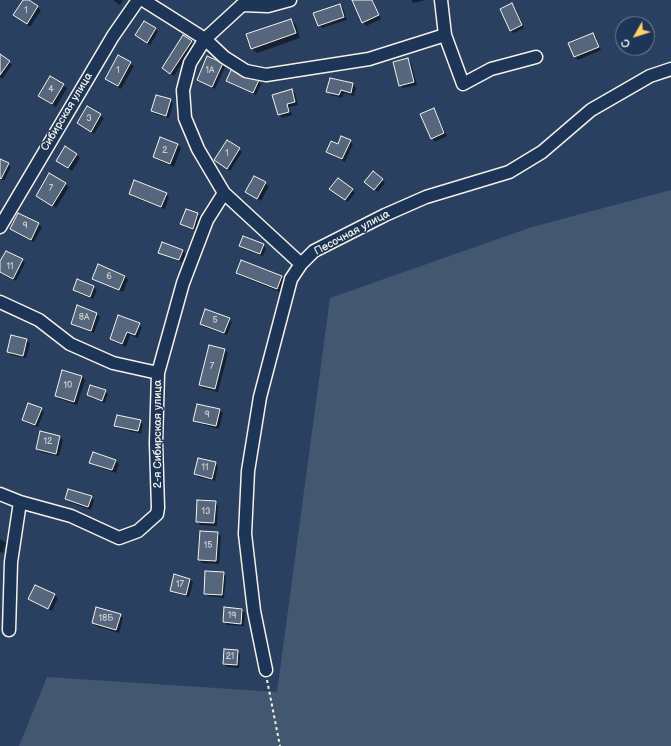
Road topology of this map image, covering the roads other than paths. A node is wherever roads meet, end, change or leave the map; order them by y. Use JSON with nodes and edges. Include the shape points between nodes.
{"nodes":[{"id":1,"x":138,"y":0,"type":"edge"},
{"id":2,"x":143,"y":0,"type":"edge"},
{"id":3,"x":290,"y":0,"type":"edge"},
{"id":4,"x":441,"y":0,"type":"edge"},
{"id":5,"x":241,"y":2,"type":"edge"},
{"id":6,"x":445,"y":35,"type":"junction"},
{"id":7,"x":205,"y":39,"type":"junction"},
{"id":8,"x":536,"y":57,"type":"dead end"},
{"id":9,"x":671,"y":69,"type":"edge"},
{"id":10,"x":224,"y":193,"type":"junction"},
{"id":11,"x":0,"y":227,"type":"edge"},
{"id":12,"x":301,"y":264,"type":"junction"},
{"id":13,"x":0,"y":302,"type":"edge"},
{"id":14,"x":158,"y":373,"type":"junction"},
{"id":15,"x":0,"y":494,"type":"edge"},
{"id":16,"x":20,"y":502,"type":"junction"},
{"id":17,"x":9,"y":630,"type":"dead end"},
{"id":18,"x":266,"y":670,"type":"road end"}],
"edges":[{"from":1,"to":11,"type":"street","name":"Сибирская улица","via":[[113,36]]},
{"from":2,"to":7,"type":"street"},
{"from":3,"to":5,"type":"street","via":[[268,6]]},
{"from":4,"to":6,"type":"street"},
{"from":5,"to":7,"type":"street"},
{"from":6,"to":7,"type":"street","via":[[369,59],[266,76],[246,71],[224,57]]},
{"from":6,"to":8,"type":"street","via":[[463,84],[490,69]]},
{"from":7,"to":10,"type":"street","via":[[190,63],[183,90],[185,118],[198,149]]},
{"from":9,"to":12,"type":"street","name":"Песочная улица","via":[[650,76],[592,110],[542,152],[509,172],[426,197],[385,215],[314,251]]},
{"from":10,"to":12,"type":"street"},
{"from":10,"to":14,"type":"street","name":"2-я Сибирская улица","via":[[207,220],[183,283]]},
{"from":12,"to":18,"type":"street","name":"Песочная улица","via":[[291,279],[260,397],[248,471],[244,534],[254,611]]},
{"from":13,"to":14,"type":"street","via":[[39,320],[70,344],[113,363]]},
{"from":14,"to":16,"type":"street","name":"2-я Сибирская улица","via":[[158,508],[154,519],[138,531],[119,538],[71,516]]},
{"from":15,"to":16,"type":"street","name":"2-я Сибирская улица"},
{"from":16,"to":17,"type":"street","via":[[11,562]]}]}
